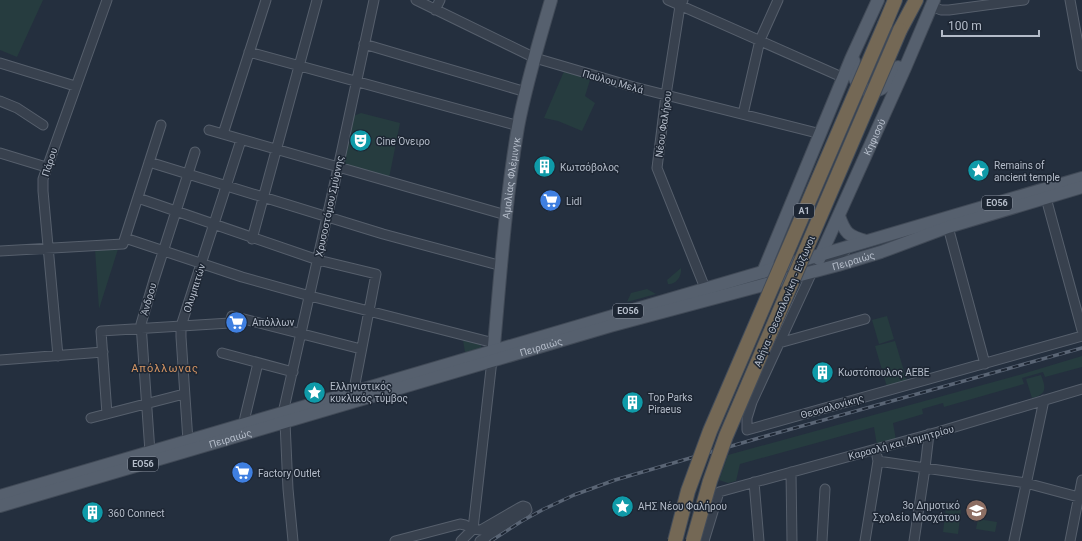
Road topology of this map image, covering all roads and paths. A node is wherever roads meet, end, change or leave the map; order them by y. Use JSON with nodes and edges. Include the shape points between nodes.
{"nodes":[{"id":1,"x":97,"y":0,"type":"edge"},
{"id":2,"x":266,"y":0,"type":"edge"},
{"id":3,"x":317,"y":0,"type":"edge"},
{"id":4,"x":374,"y":0,"type":"edge"},
{"id":5,"x":416,"y":0,"type":"edge"},
{"id":6,"x":440,"y":0,"type":"edge"},
{"id":7,"x":551,"y":0,"type":"edge"},
{"id":8,"x":668,"y":0,"type":"edge"},
{"id":9,"x":777,"y":0,"type":"edge"},
{"id":10,"x":878,"y":0,"type":"edge"},
{"id":11,"x":895,"y":0,"type":"edge"},
{"id":12,"x":916,"y":0,"type":"edge"},
{"id":13,"x":1024,"y":0,"type":"edge"},
{"id":14,"x":1070,"y":0,"type":"edge"},
{"id":15,"x":106,"y":3,"type":"edge"},
{"id":16,"x":682,"y":3,"type":"edge"},
{"id":17,"x":932,"y":3,"type":"edge"},
{"id":18,"x":436,"y":10,"type":"junction"},
{"id":19,"x":865,"y":28,"type":"junction"},
{"id":20,"x":760,"y":40,"type":"junction"},
{"id":21,"x":364,"y":44,"type":"junction"},
{"id":22,"x":249,"y":52,"type":"junction"},
{"id":23,"x":535,"y":58,"type":"junction"},
{"id":24,"x":0,"y":63,"type":"edge"},
{"id":25,"x":298,"y":65,"type":"junction"},
{"id":26,"x":1082,"y":66,"type":"edge"},
{"id":27,"x":844,"y":78,"type":"junction"},
{"id":28,"x":357,"y":81,"type":"junction"},
{"id":29,"x":75,"y":86,"type":"junction"},
{"id":30,"x":526,"y":92,"type":"junction"},
{"id":31,"x":666,"y":95,"type":"junction"},
{"id":32,"x":0,"y":101,"type":"edge"},
{"id":33,"x":744,"y":114,"type":"junction"},
{"id":34,"x":43,"y":125,"type":"dead end"},
{"id":35,"x":161,"y":125,"type":"dead end"},
{"id":36,"x":518,"y":126,"type":"junction"},
{"id":37,"x":209,"y":130,"type":"dead end"},
{"id":38,"x":223,"y":134,"type":"junction"},
{"id":39,"x":821,"y":134,"type":"junction"},
{"id":40,"x":241,"y":140,"type":"junction"},
{"id":41,"x":276,"y":150,"type":"junction"},
{"id":42,"x":195,"y":152,"type":"dead end"},
{"id":43,"x":0,"y":153,"type":"edge"},
{"id":44,"x":149,"y":162,"type":"junction"},
{"id":45,"x":46,"y":167,"type":"junction"},
{"id":46,"x":338,"y":168,"type":"junction"},
{"id":47,"x":188,"y":174,"type":"junction"},
{"id":48,"x":1082,"y":178,"type":"edge"},
{"id":49,"x":227,"y":186,"type":"junction"},
{"id":50,"x":1082,"y":187,"type":"edge"},
{"id":51,"x":138,"y":198,"type":"junction"},
{"id":52,"x":264,"y":198,"type":"junction"},
{"id":53,"x":1046,"y":198,"type":"junction"},
{"id":54,"x":176,"y":212,"type":"junction"},
{"id":55,"x":506,"y":215,"type":"junction"},
{"id":56,"x":839,"y":216,"type":"junction"},
{"id":57,"x":327,"y":217,"type":"junction"},
{"id":58,"x":214,"y":225,"type":"junction"},
{"id":59,"x":948,"y":227,"type":"junction"},
{"id":60,"x":252,"y":239,"type":"junction"},
{"id":61,"x":124,"y":241,"type":"junction"},
{"id":62,"x":866,"y":241,"type":"junction"},
{"id":63,"x":49,"y":249,"type":"junction"},
{"id":64,"x":0,"y":251,"type":"edge"},
{"id":65,"x":164,"y":251,"type":"junction"},
{"id":66,"x":821,"y":254,"type":"junction"},
{"id":67,"x":318,"y":260,"type":"junction"},
{"id":68,"x":202,"y":264,"type":"junction"},
{"id":69,"x":502,"y":266,"type":"junction"},
{"id":70,"x":763,"y":272,"type":"junction"},
{"id":71,"x":812,"y":272,"type":"junction"},
{"id":72,"x":705,"y":288,"type":"junction"},
{"id":73,"x":310,"y":296,"type":"junction"},
{"id":74,"x":369,"y":311,"type":"junction"},
{"id":75,"x":865,"y":319,"type":"dead end"},
{"id":76,"x":181,"y":326,"type":"junction"},
{"id":77,"x":141,"y":328,"type":"junction"},
{"id":78,"x":1082,"y":330,"type":"edge"},
{"id":79,"x":301,"y":335,"type":"junction"},
{"id":80,"x":1082,"y":336,"type":"edge"},
{"id":81,"x":779,"y":343,"type":"junction"},
{"id":82,"x":361,"y":349,"type":"junction"},
{"id":83,"x":493,"y":351,"type":"junction"},
{"id":84,"x":103,"y":352,"type":"junction"},
{"id":85,"x":222,"y":354,"type":"dead end"},
{"id":86,"x":58,"y":356,"type":"junction"},
{"id":87,"x":0,"y":360,"type":"edge"},
{"id":88,"x":258,"y":363,"type":"junction"},
{"id":89,"x":985,"y":364,"type":"junction"},
{"id":90,"x":293,"y":372,"type":"junction"},
{"id":91,"x":1082,"y":389,"type":"edge"},
{"id":92,"x":356,"y":391,"type":"junction"},
{"id":93,"x":184,"y":394,"type":"junction"},
{"id":94,"x":1044,"y":400,"type":"junction"},
{"id":95,"x":147,"y":403,"type":"junction"},
{"id":96,"x":107,"y":414,"type":"junction"},
{"id":97,"x":284,"y":417,"type":"junction"},
{"id":98,"x":91,"y":418,"type":"dead end"},
{"id":99,"x":244,"y":424,"type":"junction"},
{"id":100,"x":929,"y":434,"type":"junction"},
{"id":101,"x":188,"y":441,"type":"junction"},
{"id":102,"x":875,"y":448,"type":"junction"},
{"id":103,"x":150,"y":452,"type":"junction"},
{"id":104,"x":878,"y":460,"type":"junction"},
{"id":105,"x":925,"y":468,"type":"junction"},
{"id":106,"x":791,"y":472,"type":"junction"},
{"id":107,"x":1082,"y":480,"type":"edge"},
{"id":108,"x":754,"y":482,"type":"junction"},
{"id":109,"x":1026,"y":483,"type":"junction"},
{"id":110,"x":824,"y":489,"type":"dead end"},
{"id":111,"x":0,"y":496,"type":"edge"},
{"id":112,"x":1080,"y":497,"type":"edge"},
{"id":113,"x":0,"y":506,"type":"edge"},
{"id":114,"x":472,"y":529,"type":"junction"},
{"id":115,"x":293,"y":541,"type":"edge"},
{"id":116,"x":395,"y":541,"type":"edge"},
{"id":117,"x":461,"y":541,"type":"edge"},
{"id":118,"x":480,"y":541,"type":"edge"},
{"id":119,"x":675,"y":541,"type":"edge"},
{"id":120,"x":693,"y":541,"type":"edge"},
{"id":121,"x":704,"y":541,"type":"edge"},
{"id":122,"x":759,"y":541,"type":"edge"},
{"id":123,"x":792,"y":541,"type":"edge"},
{"id":124,"x":822,"y":541,"type":"edge"},
{"id":125,"x":865,"y":541,"type":"edge"},
{"id":126,"x":914,"y":541,"type":"edge"},
{"id":127,"x":1014,"y":541,"type":"edge"},
{"id":128,"x":1070,"y":541,"type":"edge"}],
"edges":[{"from":1,"to":15,"type":"street"},
{"from":2,"to":22,"type":"street"},
{"from":3,"to":25,"type":"street"},
{"from":4,"to":21,"type":"street","name":"Χρυσοστόμου Σμύρνης"},
{"from":5,"to":18,"type":"street","name":"Παύλου Μελά"},
{"from":6,"to":18,"type":"street"},
{"from":7,"to":23,"type":"main road","name":"Αμαλίας Φλέμινγκ"},
{"from":8,"to":16,"type":"street"},
{"from":9,"to":20,"type":"street"},
{"from":10,"to":19,"type":"main road"},
{"from":11,"to":119,"type":"highway","name":"Αθήνα - Θεσσαλονίκη - Εύζωνοι","number":"Α1","bridge":true,"via":[[710,431],[688,491]]},
{"from":12,"to":120,"type":"highway","name":"Αθήνα - Θεσσαλονίκη - Εύζωνοι","number":"Α1","bridge":true,"via":[[900,30],[729,430],[710,481]]},
{"from":13,"to":17,"type":"street","via":[[949,10],[941,10]]},
{"from":14,"to":26,"type":"street"},
{"from":15,"to":29,"type":"street","name":"Πάρου"},
{"from":16,"to":20,"type":"street"},
{"from":16,"to":31,"type":"street","name":"Νέου Φαλήρου"},
{"from":17,"to":19,"type":"main road","via":[[894,76],[879,90],[865,89],[855,81],[853,75],[852,68]]},
{"from":17,"to":56,"type":"main road","name":"Κηφισού"},
{"from":18,"to":23,"type":"street","name":"Παύλου Μελά"},
{"from":19,"to":27,"type":"main road"},
{"from":20,"to":27,"type":"street"},
{"from":20,"to":33,"type":"street"},
{"from":21,"to":28,"type":"street","name":"Χρυσοστόμου Σμύρνης"},
{"from":21,"to":30,"type":"street"},
{"from":22,"to":25,"type":"street"},
{"from":22,"to":38,"type":"street"},
{"from":23,"to":30,"type":"main road","name":"Αμαλίας Φλέμινγκ"},
{"from":23,"to":31,"type":"street","name":"Παύλου Μελά"},
{"from":24,"to":29,"type":"street"},
{"from":25,"to":28,"type":"street"},
{"from":25,"to":41,"type":"street"},
{"from":27,"to":39,"type":"main road"},
{"from":28,"to":36,"type":"street"},
{"from":28,"to":46,"type":"street","name":"Χρυσοστόμου Σμύρνης"},
{"from":29,"to":45,"type":"street","name":"Πάρου"},
{"from":30,"to":36,"type":"main road","name":"Αμαλίας Φλέμινγκ"},
{"from":31,"to":33,"type":"street","name":"Παύλου Μελά"},
{"from":31,"to":72,"type":"street","name":"Νέου Φαλήρου","via":[[657,168]]},
{"from":32,"to":34,"type":"street","via":[[17,108]]},
{"from":33,"to":39,"type":"street","name":"Παύλου Μελά"},
{"from":35,"to":44,"type":"street"},
{"from":36,"to":55,"type":"main road","name":"Αμαλίας Φλέμινγκ"},
{"from":37,"to":38,"type":"street"},
{"from":38,"to":40,"type":"street"},
{"from":39,"to":70,"type":"main road"},
{"from":40,"to":41,"type":"street"},
{"from":40,"to":49,"type":"street","name":"Ολυμπιτών"},
{"from":41,"to":46,"type":"street"},
{"from":41,"to":52,"type":"street"},
{"from":42,"to":47,"type":"street","name":"Άνδρου"},
{"from":43,"to":45,"type":"street"},
{"from":44,"to":47,"type":"street"},
{"from":44,"to":51,"type":"street"},
{"from":45,"to":63,"type":"street","name":"Πάρου","via":[[42,185]]},
{"from":46,"to":55,"type":"street"},
{"from":46,"to":57,"type":"street","name":"Χρυσοστόμου Σμύρνης"},
{"from":47,"to":49,"type":"street"},
{"from":47,"to":54,"type":"street","name":"Άνδρου"},
{"from":48,"to":62,"type":"main road","name":"Πειραιώς","number":"ΕΟ56"},
{"from":49,"to":52,"type":"street"},
{"from":49,"to":58,"type":"street","name":"Ολυμπιτών"},
{"from":50,"to":53,"type":"main road","name":"Πειραιώς","number":"ΕΟ56"},
{"from":51,"to":54,"type":"street"},
{"from":51,"to":61,"type":"street"},
{"from":52,"to":57,"type":"street"},
{"from":52,"to":60,"type":"street"},
{"from":53,"to":59,"type":"main road","name":"Πειραιώς","number":"ΕΟ56"},
{"from":53,"to":78,"type":"street"},
{"from":54,"to":58,"type":"street"},
{"from":54,"to":65,"type":"street","name":"Άνδρου"},
{"from":55,"to":69,"type":"main road","name":"Αμαλίας Φλέμινγκ"},
{"from":56,"to":62,"type":"main road","via":[[848,234]]},
{"from":56,"to":66,"type":"main road","name":"Κηφισού"},
{"from":57,"to":67,"type":"street","name":"Χρυσοστόμου Σμύρνης"},
{"from":57,"to":69,"type":"street"},
{"from":58,"to":60,"type":"street"},
{"from":58,"to":68,"type":"street","name":"Ολυμπιτών"},
{"from":59,"to":71,"type":"main road","name":"Πειραιώς","number":"ΕΟ56","via":[[881,252]]},
{"from":59,"to":89,"type":"street"},
{"from":60,"to":67,"type":"street"},
{"from":61,"to":63,"type":"street"},
{"from":61,"to":65,"type":"street"},
{"from":62,"to":66,"type":"main road","name":"Πειραιώς","number":"ΕΟ56"},
{"from":62,"to":71,"type":"street","via":[[862,246],[841,253]]},
{"from":63,"to":64,"type":"street"},
{"from":63,"to":86,"type":"street","name":"Πάρου"},
{"from":65,"to":68,"type":"street"},
{"from":65,"to":77,"type":"street","name":"Άνδρου"},
{"from":66,"to":70,"type":"main road","name":"Πειραιώς","number":"ΕΟ56"},
{"from":66,"to":71,"type":"main road","name":"Κηφισού"},
{"from":67,"to":73,"type":"street","name":"Χρυσοστόμου Σμύρνης"},
{"from":67,"to":74,"type":"street","via":[[376,274]]},
{"from":68,"to":73,"type":"street"},
{"from":68,"to":76,"type":"street","name":"Ολυμπιτών"},
{"from":69,"to":83,"type":"main road","name":"Αμαλίας Φλέμινγκ"},
{"from":70,"to":72,"type":"main road","name":"Πειραιώς","number":"ΕΟ56"},
{"from":71,"to":81,"type":"street","name":"Θεσσαλονίκης"},
{"from":71,"to":83,"type":"main road","name":"Πειραιώς","number":"ΕΟ56","via":[[610,326]]},
{"from":72,"to":83,"type":"main road","name":"Πειραιώς","number":"ΕΟ56"},
{"from":73,"to":74,"type":"street"},
{"from":73,"to":79,"type":"street","name":"Χρυσοστόμου Σμύρνης"},
{"from":74,"to":82,"type":"street"},
{"from":74,"to":83,"type":"street"},
{"from":75,"to":81,"type":"street"},
{"from":76,"to":77,"type":"street"},
{"from":76,"to":79,"type":"street","via":[[231,320]]},
{"from":76,"to":93,"type":"street","name":"Ολυμπιτών"},
{"from":77,"to":84,"type":"street","via":[[101,331]]},
{"from":77,"to":95,"type":"street","name":"Άνδρου"},
{"from":79,"to":82,"type":"street"},
{"from":79,"to":90,"type":"street","name":"Χρυσοστόμου Σμύρνης"},
{"from":80,"to":89,"type":"street","name":"Θεσσαλονίκης"},
{"from":81,"to":89,"type":"street","name":"Θεσσαλονίκης","via":[[752,402],[747,418],[747,430]]},
{"from":82,"to":92,"type":"street"},
{"from":83,"to":92,"type":"main road","name":"Πειραιώς","number":"ΕΟ56"},
{"from":83,"to":97,"type":"main road","name":"Πειραιώς","number":"ΕΟ56"},
{"from":83,"to":114,"type":"street"},
{"from":84,"to":86,"type":"street"},
{"from":84,"to":96,"type":"street"},
{"from":85,"to":88,"type":"street"},
{"from":86,"to":87,"type":"street"},
{"from":88,"to":90,"type":"street"},
{"from":88,"to":99,"type":"street"},
{"from":90,"to":97,"type":"street","name":"Χρυσοστόμου Σμύρνης"},
{"from":91,"to":94,"type":"street","name":"Καραολή και Δημητρίου"},
{"from":92,"to":97,"type":"main road","name":"Πειραιώς","number":"ΕΟ56"},
{"from":93,"to":95,"type":"street"},
{"from":93,"to":101,"type":"street","name":"Ολυμπιτών"},
{"from":94,"to":100,"type":"street","name":"Καραολή και Δημητρίου"},
{"from":94,"to":109,"type":"street"},
{"from":95,"to":96,"type":"street"},
{"from":95,"to":103,"type":"street","name":"Άνδρου"},
{"from":96,"to":98,"type":"street"},
{"from":97,"to":99,"type":"main road","name":"Πειραιώς","number":"ΕΟ56"},
{"from":97,"to":113,"type":"main road","name":"Πειραιώς","number":"ΕΟ56"},
{"from":97,"to":115,"type":"street","name":"Χρυσοστόμου Σμύρνης"},
{"from":99,"to":101,"type":"main road","name":"Πειραιώς","number":"ΕΟ56"},
{"from":100,"to":102,"type":"street","name":"Καραολή και Δημητρίου"},
{"from":100,"to":105,"type":"street"},
{"from":101,"to":103,"type":"main road","name":"Πειραιώς","number":"ΕΟ56"},
{"from":102,"to":104,"type":"street"},
{"from":102,"to":106,"type":"street","name":"Καραολή και Δημητρίου"},
{"from":103,"to":111,"type":"main road","name":"Πειραιώς","number":"ΕΟ56"},
{"from":104,"to":105,"type":"street"},
{"from":104,"to":125,"type":"street"},
{"from":105,"to":109,"type":"street"},
{"from":105,"to":126,"type":"street"},
{"from":106,"to":108,"type":"street","name":"Καραολή και Δημητρίου"},
{"from":106,"to":123,"type":"street"},
{"from":107,"to":112,"type":"street"},
{"from":108,"to":121,"type":"street","name":"Καραολή και Δημητρίου","via":[[719,492]]},
{"from":108,"to":122,"type":"street"},
{"from":109,"to":112,"type":"street"},
{"from":109,"to":127,"type":"street"},
{"from":110,"to":124,"type":"street"},
{"from":112,"to":128,"type":"street"},
{"from":114,"to":116,"type":"street","via":[[459,524]]},
{"from":114,"to":117,"type":"street"},
{"from":114,"to":118,"type":"street","via":[[481,530],[520,507],[526,507],[525,512]]}]}
